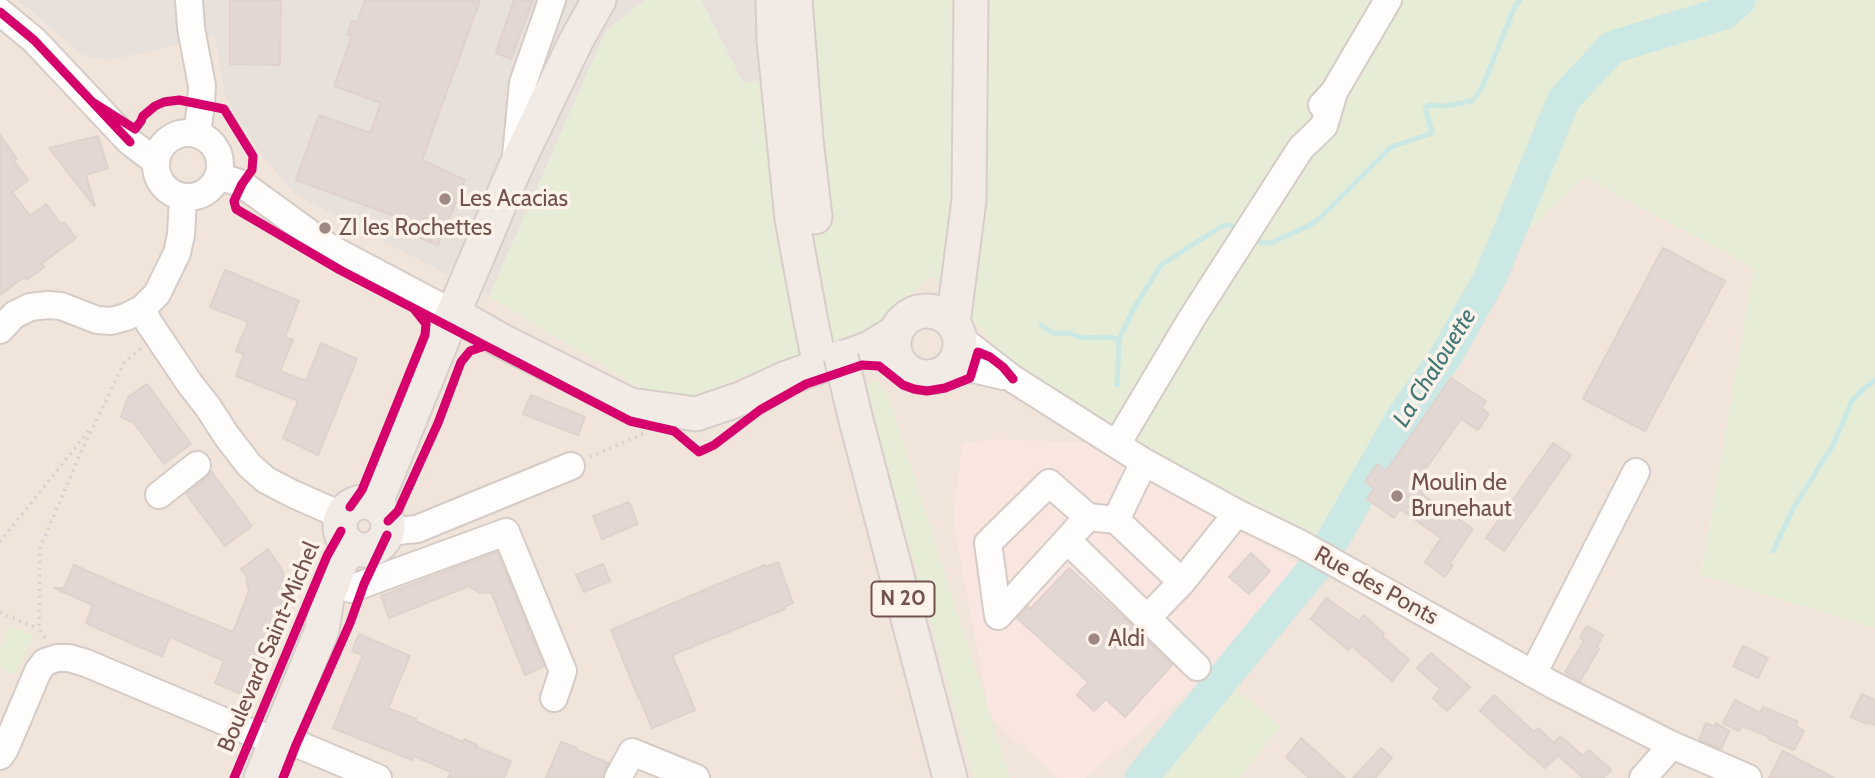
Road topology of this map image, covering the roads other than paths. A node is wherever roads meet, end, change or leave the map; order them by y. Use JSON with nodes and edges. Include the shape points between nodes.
{"nodes":[{"id":1,"x":189,"y":0,"type":"edge"},
{"id":2,"x":552,"y":0,"type":"edge"},
{"id":3,"x":599,"y":0,"type":"edge"},
{"id":4,"x":757,"y":0,"type":"edge"},
{"id":5,"x":773,"y":0,"type":"edge"},
{"id":6,"x":795,"y":0,"type":"edge"},
{"id":7,"x":971,"y":0,"type":"edge"},
{"id":8,"x":1388,"y":0,"type":"edge"},
{"id":9,"x":0,"y":12,"type":"edge"},
{"id":10,"x":774,"y":40,"type":"junction"},
{"id":11,"x":94,"y":103,"type":"junction"},
{"id":12,"x":197,"y":134,"type":"junction"},
{"id":13,"x":170,"y":138,"type":"junction"},
{"id":14,"x":155,"y":161,"type":"junction"},
{"id":15,"x":515,"y":168,"type":"junction"},
{"id":16,"x":219,"y":176,"type":"junction"},
{"id":17,"x":183,"y":198,"type":"junction"},
{"id":18,"x":964,"y":227,"type":"junction"},
{"id":19,"x":142,"y":309,"type":"junction"},
{"id":20,"x":922,"y":311,"type":"junction"},
{"id":21,"x":453,"y":313,"type":"junction"},
{"id":22,"x":821,"y":320,"type":"junction"},
{"id":23,"x":0,"y":330,"type":"edge"},
{"id":24,"x":956,"y":331,"type":"junction"},
{"id":25,"x":887,"y":347,"type":"junction"},
{"id":26,"x":946,"y":371,"type":"junction"},
{"id":27,"x":1013,"y":379,"type":"junction"},
{"id":28,"x":845,"y":422,"type":"junction"},
{"id":29,"x":1117,"y":444,"type":"junction"},
{"id":30,"x":1144,"y":462,"type":"junction"},
{"id":31,"x":197,"y":465,"type":"dead end"},
{"id":32,"x":571,"y":466,"type":"road end"},
{"id":33,"x":1636,"y":472,"type":"dead end"},
{"id":34,"x":159,"y":495,"type":"dead end"},
{"id":35,"x":492,"y":497,"type":"junction"},
{"id":36,"x":1237,"y":513,"type":"junction"},
{"id":37,"x":1088,"y":517,"type":"junction"},
{"id":38,"x":1116,"y":520,"type":"junction"},
{"id":39,"x":364,"y":529,"type":"junction"},
{"id":40,"x":506,"y":532,"type":"junction"},
{"id":41,"x":1067,"y":540,"type":"junction"},
{"id":42,"x":1182,"y":582,"type":"junction"},
{"id":43,"x":350,"y":589,"type":"junction"},
{"id":44,"x":1147,"y":618,"type":"junction"},
{"id":45,"x":322,"y":630,"type":"junction"},
{"id":46,"x":1197,"y":667,"type":"dead end"},
{"id":47,"x":1533,"y":674,"type":"junction"},
{"id":48,"x":554,"y":698,"type":"dead end"},
{"id":49,"x":276,"y":741,"type":"junction"},
{"id":50,"x":1672,"y":745,"type":"junction"},
{"id":51,"x":0,"y":756,"type":"edge"},
{"id":52,"x":261,"y":778,"type":"edge"},
{"id":53,"x":378,"y":778,"type":"edge"},
{"id":54,"x":618,"y":778,"type":"edge"},
{"id":55,"x":696,"y":778,"type":"edge"},
{"id":56,"x":926,"y":778,"type":"edge"},
{"id":57,"x":950,"y":778,"type":"edge"},
{"id":58,"x":1643,"y":778,"type":"edge"},
{"id":59,"x":1748,"y":778,"type":"edge"}],
"edges":[{"from":1,"to":12,"type":"street","via":[[202,86]]},
{"from":2,"to":15,"type":"street","via":[[523,83]]},
{"from":3,"to":15,"type":"main road"},
{"from":4,"to":10,"type":"main road","via":[[759,15]]},
{"from":5,"to":10,"type":"main road","number":"N 20"},
{"from":6,"to":22,"type":"main road","number":"N 20"},
{"from":7,"to":18,"type":"main road","via":[[969,200]]},
{"from":8,"to":29,"type":"street","via":[[1334,92],[1324,126],[1301,148]]},
{"from":9,"to":11,"type":"street","via":[[34,40]]},
{"from":10,"to":22,"type":"main road","number":"N 20","via":[[792,219]]},
{"from":11,"to":13,"type":"street","via":[[135,129]]},
{"from":11,"to":14,"type":"street"},
{"from":12,"to":13,"type":"street"},
{"from":12,"to":16,"type":"street","via":[[217,152]]},
{"from":13,"to":14,"type":"street"},
{"from":14,"to":17,"type":"street","via":[[163,187]]},
{"from":15,"to":21,"type":"main road"},
{"from":16,"to":17,"type":"street","via":[[205,193]]},
{"from":16,"to":21,"type":"street","via":[[242,184],[330,248]]},
{"from":17,"to":19,"type":"street","via":[[177,253],[157,294]]},
{"from":18,"to":20,"type":"main road","via":[[943,279]]},
{"from":18,"to":24,"type":"main road"},
{"from":19,"to":23,"type":"street","via":[[111,321],[61,306],[30,307]]},
{"from":19,"to":39,"type":"street","via":[[249,465],[266,480]]},
{"from":20,"to":24,"type":"main road","via":[[939,313]]},
{"from":20,"to":25,"type":"main road","via":[[906,318]]},
{"from":21,"to":25,"type":"main road","via":[[630,405],[696,414],[784,379]]},
{"from":21,"to":39,"type":"main road"},
{"from":22,"to":28,"type":"main road","number":"N 20"},
{"from":24,"to":26,"type":"main road","via":[[957,357]]},
{"from":24,"to":27,"type":"street","name":"Rue des Ponts"},
{"from":25,"to":26,"type":"main road","via":[[914,374],[936,376]]},
{"from":26,"to":27,"type":"street","name":"Rue des Ponts","via":[[973,369]]},
{"from":27,"to":29,"type":"street","name":"Rue des Ponts"},
{"from":28,"to":56,"type":"main road","number":"N 20"},
{"from":28,"to":57,"type":"main road","number":"N 20"},
{"from":29,"to":30,"type":"street","name":"Rue des Ponts"},
{"from":30,"to":36,"type":"street","name":"Rue des Ponts"},
{"from":30,"to":38,"type":"street"},
{"from":31,"to":34,"type":"street"},
{"from":32,"to":35,"type":"street"},
{"from":33,"to":47,"type":"street"},
{"from":35,"to":39,"type":"street","via":[[417,529]]},
{"from":35,"to":40,"type":"street"},
{"from":36,"to":42,"type":"street"},
{"from":36,"to":47,"type":"street","name":"Rue des Ponts"},
{"from":37,"to":38,"type":"street"},
{"from":37,"to":41,"type":"street"},
{"from":37,"to":41,"type":"street","via":[[1049,483],[988,543],[998,616]]},
{"from":38,"to":42,"type":"street"},
{"from":39,"to":43,"type":"main road","name":"Boulevard Saint-Michel"},
{"from":39,"to":45,"type":"main road","name":"Boulevard Saint-Michel","via":[[327,598]]},
{"from":40,"to":43,"type":"street"},
{"from":40,"to":48,"type":"street","via":[[563,671]]},
{"from":41,"to":44,"type":"street"},
{"from":42,"to":44,"type":"street"},
{"from":43,"to":45,"type":"main road","name":"Boulevard Saint-Michel","via":[[344,605]]},
{"from":44,"to":46,"type":"street"},
{"from":45,"to":49,"type":"main road","name":"Boulevard Saint-Michel"},
{"from":47,"to":50,"type":"street","name":"Rue des Ponts"},
{"from":49,"to":51,"type":"street","via":[[86,663],[57,658],[38,671]]},
{"from":49,"to":52,"type":"main road","name":"Boulevard Saint-Michel"},
{"from":49,"to":53,"type":"street","via":[[302,746]]},
{"from":50,"to":58,"type":"street"},
{"from":50,"to":59,"type":"street","name":"Rue des Ponts"},
{"from":54,"to":55,"type":"street","via":[[632,752]]}]}
